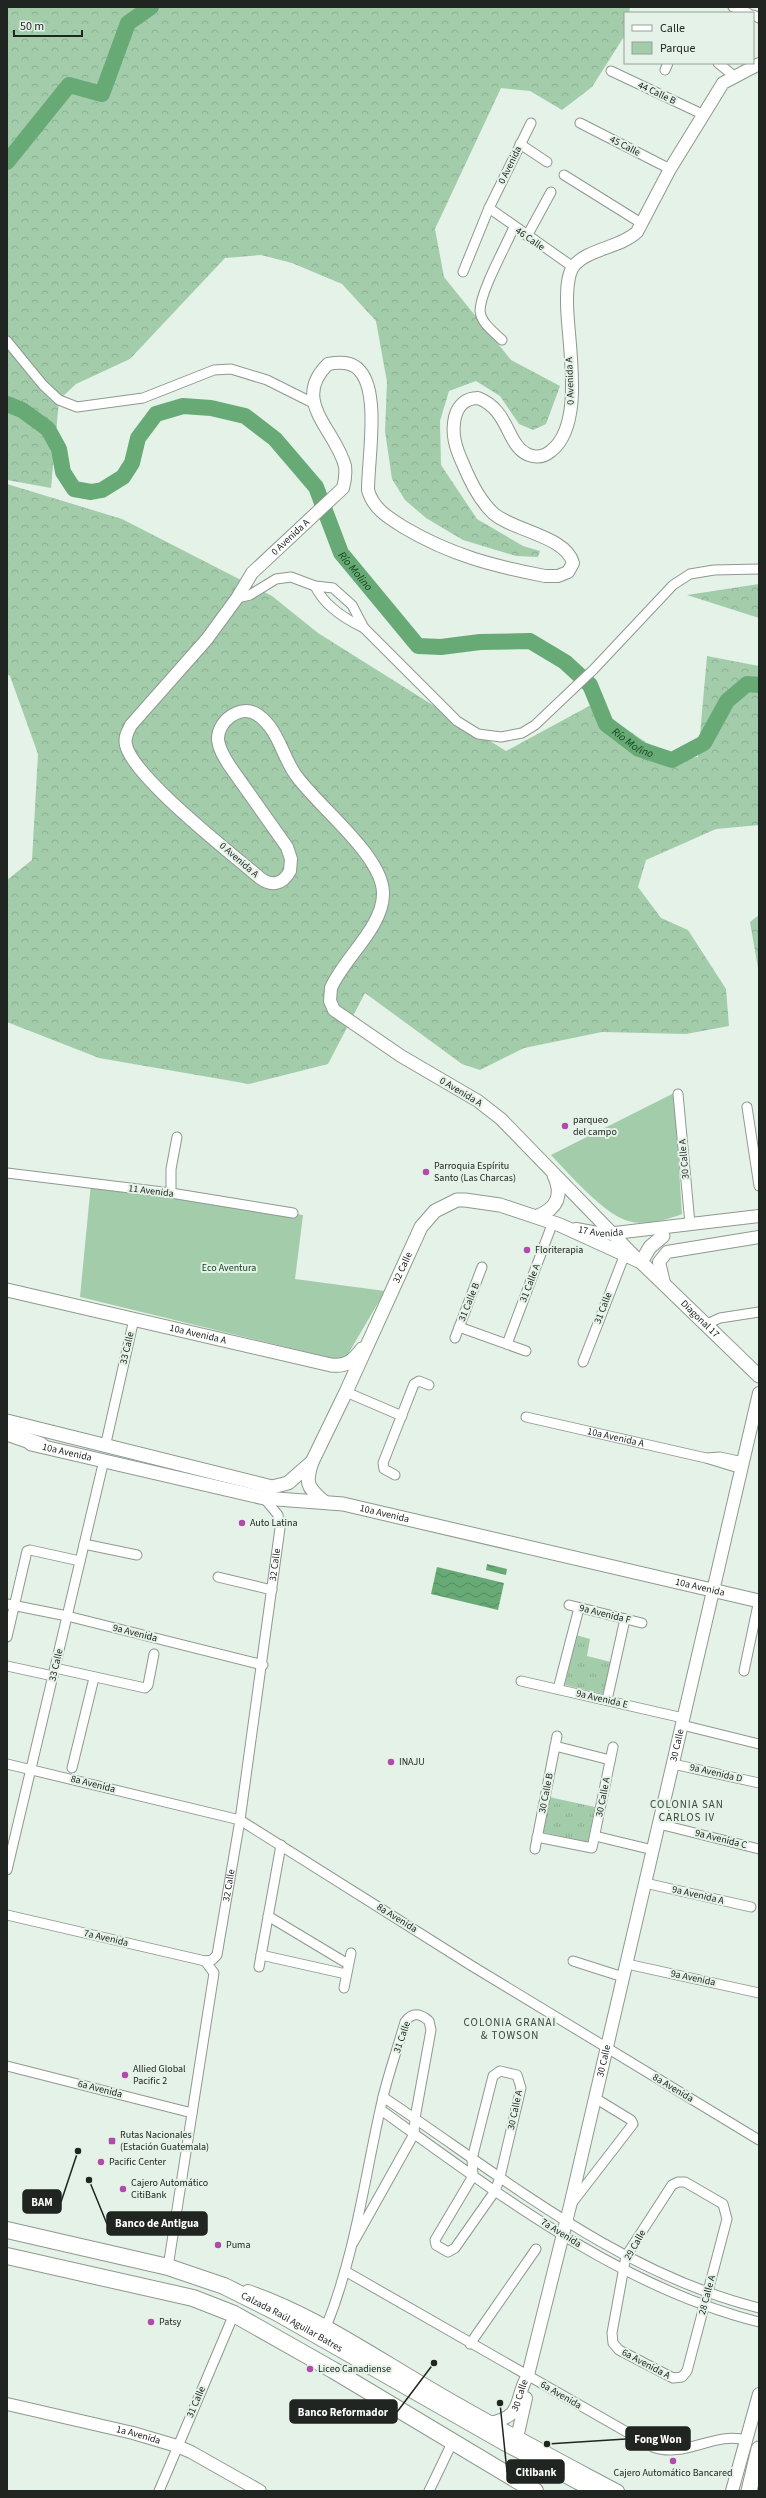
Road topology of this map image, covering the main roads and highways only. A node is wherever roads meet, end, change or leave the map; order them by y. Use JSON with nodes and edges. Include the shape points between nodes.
{"nodes":[{"id":1,"x":554,"y":1175,"type":"road end"},
{"id":2,"x":446,"y":1204,"type":"joint"},
{"id":3,"x":538,"y":1216,"type":"junction"},
{"id":4,"x":556,"y":1224,"type":"joint"},
{"id":5,"x":663,"y":1236,"type":"road end"},
{"id":6,"x":641,"y":1262,"type":"junction"},
{"id":7,"x":7,"y":1290,"type":"edge"},
{"id":8,"x":374,"y":1331,"type":"junction"},
{"id":9,"x":759,"y":1376,"type":"edge"},
{"id":10,"x":7,"y":1421,"type":"edge"},
{"id":11,"x":11,"y":1437,"type":"edge"},
{"id":12,"x":41,"y":1445,"type":"joint"},
{"id":13,"x":146,"y":1457,"type":"junction"},
{"id":14,"x":104,"y":1460,"type":"junction"},
{"id":15,"x":312,"y":1462,"type":"junction"},
{"id":16,"x":288,"y":1483,"type":"joint"},
{"id":17,"x":323,"y":1501,"type":"junction"},
{"id":18,"x":759,"y":1601,"type":"edge"},
{"id":19,"x":7,"y":2230,"type":"edge"},
{"id":20,"x":7,"y":2256,"type":"edge"},
{"id":21,"x":331,"y":2330,"type":"road end"},
{"id":22,"x":375,"y":2368,"type":"junction"},
{"id":23,"x":759,"y":2450,"type":"edge"},
{"id":24,"x":535,"y":2491,"type":"edge"},
{"id":25,"x":597,"y":2491,"type":"edge"},
{"id":26,"x":749,"y":2491,"type":"edge"}],
"edges":[{"from":1,"to":3,"type":"main road","via":[[559,1198],[553,1208]]},
{"from":2,"to":3,"type":"main road","name":"17 Avenida","via":[[457,1200],[483,1201]]},
{"from":2,"to":8,"type":"main road","name":"32 Calle","via":[[427,1218],[421,1227]]},
{"from":3,"to":4,"type":"main road","name":"17 Avenida"},
{"from":4,"to":6,"type":"main road","name":"Diagonal 17"},
{"from":5,"to":6,"type":"main road","via":[[650,1247]]},
{"from":6,"to":9,"type":"main road","name":"Diagonal 17"},
{"from":7,"to":8,"type":"main road","name":"10a Avenida A","via":[[339,1366],[351,1362]]},
{"from":8,"to":15,"type":"main road","name":"32 Calle"},
{"from":10,"to":13,"type":"main road","name":"10a Avenida"},
{"from":11,"to":12,"type":"main road"},
{"from":12,"to":14,"type":"main road","name":"10a Avenida"},
{"from":13,"to":14,"type":"main road","via":[[109,1456]]},
{"from":13,"to":16,"type":"main road","name":"10a Avenida","via":[[272,1486]]},
{"from":14,"to":17,"type":"main road","name":"10a Avenida","via":[[264,1498]]},
{"from":15,"to":16,"type":"main road","name":"32 Calle"},
{"from":15,"to":17,"type":"main road","via":[[307,1477],[308,1484]]},
{"from":17,"to":18,"type":"main road","name":"10a Avenida"},
{"from":19,"to":22,"type":"highway","name":"Calzada Raúl Aguilar Batres","via":[[168,2267],[224,2286]]},
{"from":20,"to":24,"type":"highway","name":"Calzada Raúl Aguilar Batres","via":[[193,2298],[234,2314]]},
{"from":21,"to":22,"type":"highway"},
{"from":22,"to":25,"type":"highway","name":"Calzada Raúl Aguilar Batres","via":[[506,2443]]},
{"from":23,"to":26,"type":"main road"}]}
